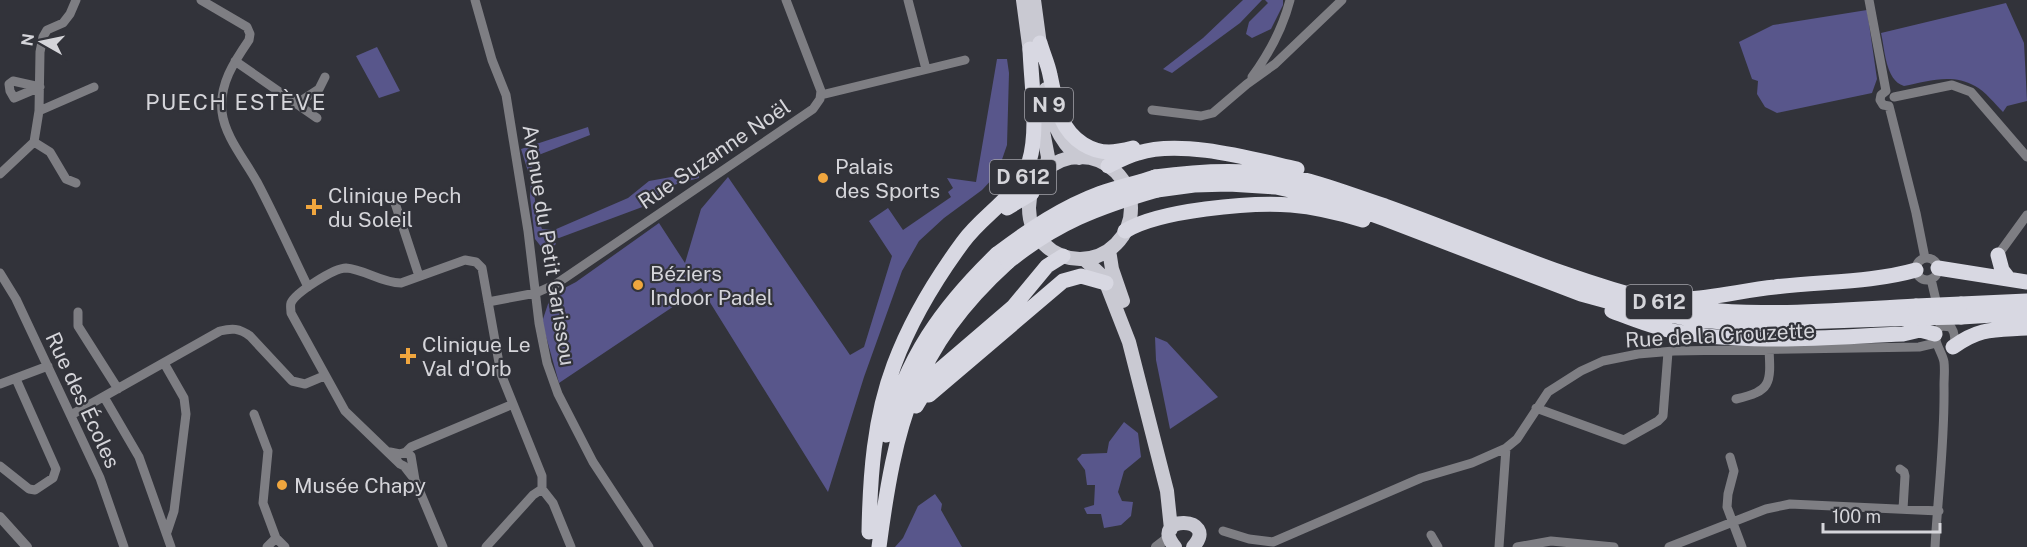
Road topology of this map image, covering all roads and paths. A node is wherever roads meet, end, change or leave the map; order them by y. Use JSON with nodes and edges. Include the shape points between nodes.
{"nodes":[{"id":1,"x":76,"y":0,"type":"edge"},
{"id":2,"x":201,"y":0,"type":"edge"},
{"id":3,"x":475,"y":0,"type":"edge"},
{"id":4,"x":786,"y":0,"type":"edge"},
{"id":5,"x":908,"y":0,"type":"edge"},
{"id":6,"x":1023,"y":0,"type":"edge"},
{"id":7,"x":1034,"y":0,"type":"edge"},
{"id":8,"x":1290,"y":0,"type":"edge"},
{"id":9,"x":1342,"y":0,"type":"edge"},
{"id":10,"x":1869,"y":0,"type":"edge"},
{"id":11,"x":1035,"y":46,"type":"junction"},
{"id":12,"x":965,"y":60,"type":"dead end"},
{"id":13,"x":235,"y":61,"type":"junction"},
{"id":14,"x":926,"y":69,"type":"junction"},
{"id":15,"x":325,"y":77,"type":"dead end"},
{"id":16,"x":1247,"y":84,"type":"junction"},
{"id":17,"x":94,"y":87,"type":"dead end"},
{"id":18,"x":821,"y":94,"type":"junction"},
{"id":19,"x":1890,"y":98,"type":"junction"},
{"id":20,"x":296,"y":104,"type":"junction"},
{"id":21,"x":1152,"y":110,"type":"dead end"},
{"id":22,"x":39,"y":111,"type":"junction"},
{"id":23,"x":317,"y":118,"type":"dead end"},
{"id":24,"x":34,"y":142,"type":"junction"},
{"id":25,"x":1188,"y":149,"type":"junction"},
{"id":26,"x":2027,"y":157,"type":"edge"},
{"id":27,"x":1079,"y":158,"type":"junction"},
{"id":28,"x":1108,"y":166,"type":"junction"},
{"id":29,"x":1046,"y":171,"type":"junction"},
{"id":30,"x":0,"y":174,"type":"edge"},
{"id":31,"x":76,"y":183,"type":"dead end"},
{"id":32,"x":1156,"y":184,"type":"junction"},
{"id":33,"x":1032,"y":193,"type":"junction"},
{"id":34,"x":394,"y":200,"type":"dead end"},
{"id":35,"x":2027,"y":215,"type":"edge"},
{"id":36,"x":1443,"y":228,"type":"junction"},
{"id":37,"x":1125,"y":231,"type":"junction"},
{"id":38,"x":1449,"y":243,"type":"junction"},
{"id":39,"x":1109,"y":250,"type":"junction"},
{"id":40,"x":1998,"y":255,"type":"joint"},
{"id":41,"x":1063,"y":256,"type":"junction"},
{"id":42,"x":1003,"y":258,"type":"junction"},
{"id":43,"x":1084,"y":259,"type":"junction"},
{"id":44,"x":1502,"y":264,"type":"junction"},
{"id":45,"x":1920,"y":264,"type":"junction"},
{"id":46,"x":0,"y":273,"type":"edge"},
{"id":47,"x":1934,"y":274,"type":"junction"},
{"id":48,"x":419,"y":276,"type":"junction"},
{"id":49,"x":940,"y":276,"type":"junction"},
{"id":50,"x":2009,"y":279,"type":"junction"},
{"id":51,"x":2027,"y":282,"type":"edge"},
{"id":52,"x":1106,"y":284,"type":"junction"},
{"id":53,"x":308,"y":286,"type":"junction"},
{"id":54,"x":1623,"y":292,"type":"junction"},
{"id":55,"x":536,"y":293,"type":"junction"},
{"id":56,"x":2027,"y":301,"type":"edge"},
{"id":57,"x":488,"y":302,"type":"junction"},
{"id":58,"x":1961,"y":310,"type":"junction"},
{"id":59,"x":78,"y":312,"type":"dead end"},
{"id":60,"x":1916,"y":312,"type":"junction"},
{"id":61,"x":2027,"y":313,"type":"edge"},
{"id":62,"x":2027,"y":328,"type":"edge"},
{"id":63,"x":1943,"y":341,"type":"junction"},
{"id":64,"x":1769,"y":349,"type":"junction"},
{"id":65,"x":1668,"y":352,"type":"junction"},
{"id":66,"x":164,"y":363,"type":"junction"},
{"id":67,"x":48,"y":366,"type":"junction"},
{"id":68,"x":324,"y":376,"type":"junction"},
{"id":69,"x":16,"y":379,"type":"junction"},
{"id":70,"x":0,"y":384,"type":"edge"},
{"id":71,"x":118,"y":389,"type":"junction"},
{"id":72,"x":104,"y":397,"type":"junction"},
{"id":73,"x":1143,"y":397,"type":"junction"},
{"id":74,"x":1736,"y":399,"type":"dead end"},
{"id":75,"x":513,"y":404,"type":"junction"},
{"id":76,"x":1536,"y":408,"type":"junction"},
{"id":77,"x":913,"y":412,"type":"junction"},
{"id":78,"x":71,"y":414,"type":"junction"},
{"id":79,"x":254,"y":414,"type":"dead end"},
{"id":80,"x":1506,"y":448,"type":"junction"},
{"id":81,"x":1730,"y":457,"type":"dead end"},
{"id":82,"x":403,"y":458,"type":"junction"},
{"id":83,"x":891,"y":464,"type":"junction"},
{"id":84,"x":0,"y":466,"type":"edge"},
{"id":85,"x":1900,"y":469,"type":"dead end"},
{"id":86,"x":543,"y":489,"type":"junction"},
{"id":87,"x":1167,"y":491,"type":"junction"},
{"id":88,"x":1903,"y":509,"type":"junction"},
{"id":89,"x":1939,"y":510,"type":"junction"},
{"id":90,"x":0,"y":517,"type":"edge"},
{"id":91,"x":1732,"y":521,"type":"junction"},
{"id":92,"x":1186,"y":522,"type":"junction"},
{"id":93,"x":1223,"y":531,"type":"dead end"},
{"id":94,"x":167,"y":532,"type":"junction"},
{"id":95,"x":1431,"y":535,"type":"dead end"},
{"id":96,"x":276,"y":538,"type":"junction"},
{"id":97,"x":1172,"y":538,"type":"edge"},
{"id":98,"x":868,"y":539,"type":"edge"},
{"id":99,"x":1275,"y":545,"type":"edge"},
{"id":100,"x":1569,"y":545,"type":"edge"},
{"id":101,"x":1196,"y":546,"type":"edge"},
{"id":102,"x":27,"y":547,"type":"edge"},
{"id":103,"x":124,"y":547,"type":"edge"},
{"id":104,"x":171,"y":547,"type":"edge"},
{"id":105,"x":267,"y":547,"type":"edge"},
{"id":106,"x":285,"y":547,"type":"edge"},
{"id":107,"x":443,"y":547,"type":"edge"},
{"id":108,"x":486,"y":547,"type":"edge"},
{"id":109,"x":571,"y":547,"type":"edge"},
{"id":110,"x":649,"y":547,"type":"edge"},
{"id":111,"x":879,"y":547,"type":"edge"},
{"id":112,"x":1156,"y":547,"type":"edge"},
{"id":113,"x":1438,"y":547,"type":"edge"},
{"id":114,"x":1499,"y":547,"type":"edge"},
{"id":115,"x":1517,"y":547,"type":"edge"},
{"id":116,"x":1614,"y":547,"type":"edge"},
{"id":117,"x":1669,"y":547,"type":"edge"},
{"id":118,"x":1742,"y":547,"type":"edge"},
{"id":119,"x":1935,"y":547,"type":"edge"},
{"id":120,"x":1941,"y":547,"type":"edge"}],
"edges":[{"from":1,"to":22,"type":"street","via":[[63,23],[47,30],[43,37]]},
{"from":2,"to":13,"type":"street","via":[[247,27],[249,40]]},
{"from":3,"to":55,"type":"street","name":"Avenue du Petit Garissou","via":[[506,95]]},
{"from":4,"to":18,"type":"street"},
{"from":5,"to":14,"type":"street"},
{"from":6,"to":11,"type":"main road","number":"N 9"},
{"from":7,"to":11,"type":"main road","number":"N 9"},
{"from":8,"to":16,"type":"street","via":[[1263,61]]},
{"from":9,"to":16,"type":"street"},
{"from":10,"to":19,"type":"street"},
{"from":11,"to":25,"type":"highway","number":"D 612","via":[[1062,124],[1077,140],[1098,151],[1110,152],[1170,144]]},
{"from":11,"to":27,"type":"main road","number":"N 9","via":[[1054,124],[1062,141]]},
{"from":11,"to":29,"type":"main road","number":"N 9","via":[[1048,157]]},
{"from":11,"to":49,"type":"highway","number":"D 612","via":[[1033,146],[1025,174],[1011,195],[964,240]]},
{"from":12,"to":14,"type":"street"},
{"from":13,"to":20,"type":"street"},
{"from":13,"to":53,"type":"street","via":[[222,94],[226,127]]},
{"from":14,"to":18,"type":"street"},
{"from":15,"to":20,"type":"street","via":[[319,89]]},
{"from":16,"to":21,"type":"street","via":[[1213,113],[1201,116]]},
{"from":17,"to":22,"type":"street"},
{"from":18,"to":55,"type":"street","name":"Rue Suzanne Noël","via":[[813,109],[579,269]]},
{"from":19,"to":26,"type":"street","via":[[1952,85],[1971,92]]},
{"from":19,"to":45,"type":"street","via":[[1916,213]]},
{"from":20,"to":23,"type":"street"},
{"from":22,"to":24,"type":"street"},
{"from":24,"to":30,"type":"street"},
{"from":24,"to":31,"type":"street","via":[[50,152],[66,179]]},
{"from":25,"to":28,"type":"highway","number":"D 612","via":[[1138,152]]},
{"from":25,"to":36,"type":"highway","number":"D 612","via":[[1264,161],[1343,181],[1426,214]]},
{"from":27,"to":28,"type":"main road"},
{"from":27,"to":29,"type":"main road","via":[[1060,162]]},
{"from":28,"to":37,"type":"main road","via":[[1121,179],[1129,196]]},
{"from":29,"to":33,"type":"main road"},
{"from":32,"to":36,"type":"highway","number":"D 612","via":[[1211,171],[1284,176],[1325,186]]},
{"from":32,"to":38,"type":"highway","number":"D 612","via":[[1275,187],[1338,202]]},
{"from":32,"to":42,"type":"highway","number":"D 612","bridge":true,"via":[[1102,193],[1068,207],[1030,229]]},
{"from":33,"to":41,"type":"main road","via":[[1030,214],[1036,232],[1047,247]]},
{"from":33,"to":49,"type":"highway","via":[[987,224]]},
{"from":34,"to":48,"type":"street"},
{"from":35,"to":40,"type":"street"},
{"from":36,"to":54,"type":"highway","number":"D 612","via":[[1546,268]]},
{"from":37,"to":38,"type":"highway","number":"D 612","via":[[1147,220],[1175,214],[1290,205],[1337,213],[1418,238]]},
{"from":37,"to":39,"type":"main road"},
{"from":38,"to":44,"type":"highway","number":"D 612"},
{"from":39,"to":43,"type":"main road"},
{"from":39,"to":73,"type":"main road","via":[[1135,338]]},
{"from":40,"to":50,"type":"highway"},
{"from":41,"to":43,"type":"main road"},
{"from":41,"to":77,"type":"highway","number":"D 612","via":[[1047,266],[1013,307],[936,373]]},
{"from":42,"to":83,"type":"highway","number":"D 612","via":[[965,305],[925,365],[904,413]]},
{"from":42,"to":98,"type":"highway","number":"D 612","via":[[966,284],[914,358],[889,422]]},
{"from":43,"to":52,"type":"main road"},
{"from":44,"to":60,"type":"highway","number":"D 612","via":[[1581,294],[1690,319],[1744,324]]},
{"from":44,"to":63,"type":"highway","number":"D 612","via":[[1536,282],[1679,332],[1767,338],[1903,334],[1920,330]]},
{"from":45,"to":47,"type":"street","via":[[1934,260]]},
{"from":45,"to":47,"type":"street","via":[[1919,277],[1923,280]]},
{"from":45,"to":54,"type":"highway","via":[[1886,277],[1704,298]]},
{"from":46,"to":67,"type":"street","name":"Rue des Écoles"},
{"from":47,"to":50,"type":"highway"},
{"from":47,"to":63,"type":"street"},
{"from":48,"to":53,"type":"street","via":[[390,283],[346,268]]},
{"from":48,"to":57,"type":"street","via":[[465,260],[476,262],[482,268]]},
{"from":49,"to":98,"type":"highway","number":"D 612","via":[[903,344],[887,387],[874,450]]},
{"from":50,"to":51,"type":"highway"},
{"from":52,"to":73,"type":"main road","via":[[1129,342]]},
{"from":52,"to":77,"type":"highway","number":"D 612","via":[[1081,276],[1054,287]]},
{"from":53,"to":68,"type":"street","via":[[295,297],[291,313]]},
{"from":54,"to":60,"type":"highway","number":"D 612","via":[[1696,308]]},
{"from":55,"to":57,"type":"street","name":"Rue Suzanne Noël"},
{"from":55,"to":110,"type":"street","name":"Avenue du Petit Garissou","via":[[547,363],[558,394],[593,462]]},
{"from":56,"to":58,"type":"highway","number":"D 612"},
{"from":57,"to":75,"type":"street","via":[[501,374]]},
{"from":58,"to":60,"type":"highway","number":"D 612","bridge":true},
{"from":58,"to":61,"type":"highway","number":"D 612"},
{"from":59,"to":71,"type":"street","via":[[78,326]]},
{"from":62,"to":63,"type":"highway","via":[[1978,332]]},
{"from":63,"to":64,"type":"street","name":"Rue de la Crouzette","via":[[1919,347]]},
{"from":63,"to":89,"type":"street","via":[[1945,434]]},
{"from":64,"to":65,"type":"street","name":"Rue de la Crouzette"},
{"from":64,"to":74,"type":"street","via":[[1767,384],[1758,394]]},
{"from":65,"to":76,"type":"street","name":"Rue de la Crouzette","via":[[1603,362],[1563,381]]},
{"from":65,"to":76,"type":"street","via":[[1663,416],[1624,440]]},
{"from":66,"to":68,"type":"street","via":[[232,328],[250,336],[292,381],[305,384]]},
{"from":66,"to":71,"type":"street"},
{"from":66,"to":94,"type":"street","via":[[184,398],[186,414],[174,511]]},
{"from":67,"to":69,"type":"street"},
{"from":67,"to":78,"type":"street","name":"Rue des Écoles"},
{"from":68,"to":82,"type":"street","via":[[350,418]]},
{"from":69,"to":70,"type":"street"},
{"from":69,"to":84,"type":"street","via":[[56,469],[53,478],[29,489]]},
{"from":71,"to":72,"type":"street"},
{"from":72,"to":78,"type":"street"},
{"from":72,"to":94,"type":"street","via":[[139,457]]},
{"from":73,"to":87,"type":"main road"},
{"from":75,"to":82,"type":"street","via":[[420,443]]},
{"from":75,"to":86,"type":"street","via":[[539,466]]},
{"from":76,"to":80,"type":"street","name":"Rue de la Crouzette","via":[[1517,439]]},
{"from":77,"to":83,"type":"highway","number":"D 612"},
{"from":78,"to":103,"type":"street","name":"Rue des Écoles","via":[[100,478]]},
{"from":79,"to":96,"type":"street","via":[[268,451],[263,503]]},
{"from":80,"to":99,"type":"street","name":"Rue de la Crouzette","via":[[1421,478]]},
{"from":80,"to":114,"type":"street"},
{"from":81,"to":91,"type":"street","via":[[1734,471],[1727,507]]},
{"from":82,"to":107,"type":"street"},
{"from":83,"to":111,"type":"highway","number":"D 612"},
{"from":85,"to":88,"type":"street","via":[[1905,476]]},
{"from":86,"to":108,"type":"street","via":[[532,495]]},
{"from":86,"to":109,"type":"street"},
{"from":87,"to":92,"type":"main road"},
{"from":87,"to":97,"type":"main road"},
{"from":88,"to":89,"type":"street"},
{"from":88,"to":91,"type":"street","via":[[1790,504]]},
{"from":89,"to":119,"type":"street"},
{"from":89,"to":120,"type":"street"},
{"from":90,"to":102,"type":"street"},
{"from":91,"to":117,"type":"street"},
{"from":91,"to":118,"type":"street"},
{"from":92,"to":97,"type":"main road","via":[[1176,524]]},
{"from":92,"to":101,"type":"main road","via":[[1197,530]]},
{"from":93,"to":99,"type":"street","name":"Rue de la Crouzette"},
{"from":94,"to":104,"type":"street"},
{"from":95,"to":113,"type":"street"},
{"from":96,"to":105,"type":"street"},
{"from":96,"to":106,"type":"street"},
{"from":97,"to":112,"type":"street"},
{"from":100,"to":115,"type":"street","via":[[1551,542]]},
{"from":100,"to":116,"type":"street"}]}
